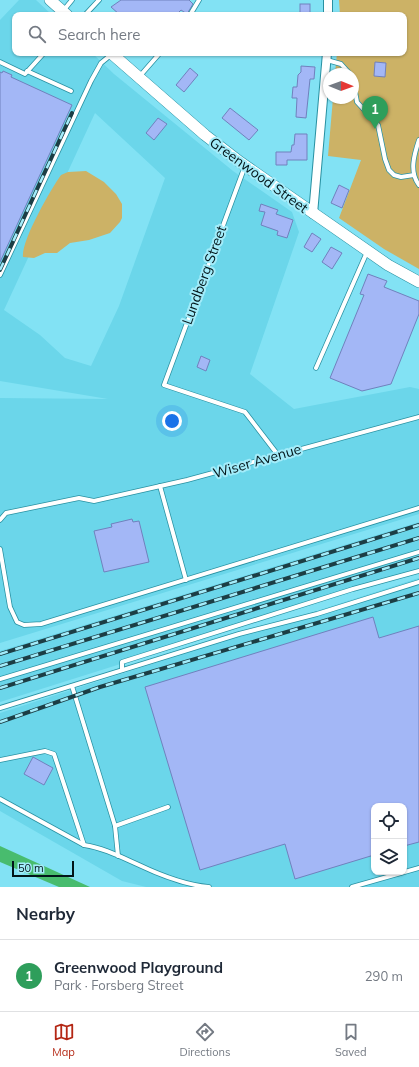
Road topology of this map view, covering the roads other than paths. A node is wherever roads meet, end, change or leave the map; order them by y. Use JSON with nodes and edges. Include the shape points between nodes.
{"nodes":[{"id":1,"x":50,"y":0,"type":"edge"},
{"id":2,"x":72,"y":0,"type":"edge"},
{"id":3,"x":99,"y":0,"type":"edge"},
{"id":4,"x":200,"y":0,"type":"edge"},
{"id":5,"x":328,"y":0,"type":"edge"},
{"id":6,"x":64,"y":12,"type":"edge"},
{"id":7,"x":66,"y":12,"type":"edge"},
{"id":8,"x":88,"y":12,"type":"edge"},
{"id":9,"x":192,"y":12,"type":"edge"},
{"id":10,"x":328,"y":12,"type":"edge"},
{"id":11,"x":41,"y":56,"type":"edge"},
{"id":12,"x":108,"y":56,"type":"edge"},
{"id":13,"x":114,"y":56,"type":"edge"},
{"id":14,"x":157,"y":56,"type":"edge"},
{"id":15,"x":327,"y":57,"type":"edge"},
{"id":16,"x":0,"y":62,"type":"edge"},
{"id":17,"x":345,"y":68,"type":"edge"},
{"id":18,"x":27,"y":71,"type":"junction"},
{"id":19,"x":139,"y":77,"type":"junction"},
{"id":20,"x":71,"y":92,"type":"dead end"},
{"id":21,"x":358,"y":104,"type":"edge"},
{"id":22,"x":419,"y":140,"type":"edge"},
{"id":23,"x":245,"y":165,"type":"junction"},
{"id":24,"x":414,"y":175,"type":"junction"},
{"id":25,"x":419,"y":185,"type":"edge"},
{"id":26,"x":312,"y":214,"type":"junction"},
{"id":27,"x":367,"y":251,"type":"junction"},
{"id":28,"x":0,"y":275,"type":"edge"},
{"id":29,"x":419,"y":282,"type":"edge"},
{"id":30,"x":316,"y":368,"type":"dead end"},
{"id":31,"x":419,"y":417,"type":"edge"},
{"id":32,"x":278,"y":455,"type":"junction"},
{"id":33,"x":160,"y":486,"type":"junction"},
{"id":34,"x":419,"y":508,"type":"edge"},
{"id":35,"x":0,"y":520,"type":"edge"},
{"id":36,"x":0,"y":549,"type":"edge"},
{"id":37,"x":419,"y":552,"type":"edge"},
{"id":38,"x":419,"y":571,"type":"edge"},
{"id":39,"x":186,"y":580,"type":"junction"},
{"id":40,"x":419,"y":582,"type":"edge"},
{"id":41,"x":122,"y":670,"type":"junction"},
{"id":42,"x":0,"y":679,"type":"edge"},
{"id":43,"x":72,"y":686,"type":"junction"},
{"id":44,"x":0,"y":708,"type":"edge"},
{"id":45,"x":0,"y":760,"type":"edge"},
{"id":46,"x":0,"y":799,"type":"edge"},
{"id":47,"x":168,"y":807,"type":"dead end"},
{"id":48,"x":115,"y":826,"type":"junction"},
{"id":49,"x":84,"y":845,"type":"junction"},
{"id":50,"x":118,"y":856,"type":"junction"},
{"id":51,"x":419,"y":868,"type":"edge"},
{"id":52,"x":210,"y":887,"type":"edge"},
{"id":53,"x":352,"y":887,"type":"edge"}],
"edges":[{"from":1,"to":6,"type":"main road"},
{"from":2,"to":7,"type":"lane"},
{"from":3,"to":8,"type":"lane"},
{"from":4,"to":9,"type":"lane"},
{"from":5,"to":10,"type":"street"},
{"from":11,"to":18,"type":"lane"},
{"from":12,"to":28,"type":"lane","via":[[100,63],[91,81]]},
{"from":13,"to":19,"type":"main road","name":"Greenwood Street"},
{"from":14,"to":19,"type":"lane"},
{"from":15,"to":17,"type":"lane"},
{"from":15,"to":26,"type":"street"},
{"from":16,"to":18,"type":"lane","via":[[25,74]]},
{"from":18,"to":20,"type":"lane"},
{"from":19,"to":23,"type":"main road","name":"Greenwood Street","via":[[204,135]]},
{"from":21,"to":24,"type":"lane","via":[[378,125],[389,170],[394,176]]},
{"from":22,"to":24,"type":"lane","via":[[412,163]]},
{"from":23,"to":26,"type":"main road","name":"Greenwood Street"},
{"from":23,"to":32,"type":"lane","name":"Lundberg Street","via":[[164,385],[245,412]]},
{"from":24,"to":25,"type":"lane"},
{"from":26,"to":27,"type":"main road","name":"Greenwood Street"},
{"from":27,"to":29,"type":"main road","name":"Greenwood Street"},
{"from":27,"to":30,"type":"lane"},
{"from":31,"to":32,"type":"lane","name":"Wiser Avenue"},
{"from":32,"to":33,"type":"lane","name":"Wiser Avenue"},
{"from":33,"to":35,"type":"lane","name":"Wiser Avenue","via":[[94,501],[79,498],[6,513]]},
{"from":33,"to":39,"type":"lane"},
{"from":34,"to":39,"type":"lane"},
{"from":36,"to":39,"type":"lane","via":[[10,607],[16,622],[24,625],[41,624]]},
{"from":37,"to":42,"type":"lane"},
{"from":38,"to":41,"type":"lane","via":[[122,662]]},
{"from":40,"to":41,"type":"lane"},
{"from":41,"to":43,"type":"lane"},
{"from":43,"to":44,"type":"lane"},
{"from":43,"to":48,"type":"lane"},
{"from":45,"to":49,"type":"lane","via":[[45,750],[54,754]]},
{"from":46,"to":49,"type":"lane"},
{"from":47,"to":48,"type":"lane"},
{"from":48,"to":50,"type":"lane"},
{"from":49,"to":50,"type":"lane","via":[[98,847]]},
{"from":50,"to":52,"type":"lane","via":[[148,870]]},
{"from":51,"to":53,"type":"lane"}]}
